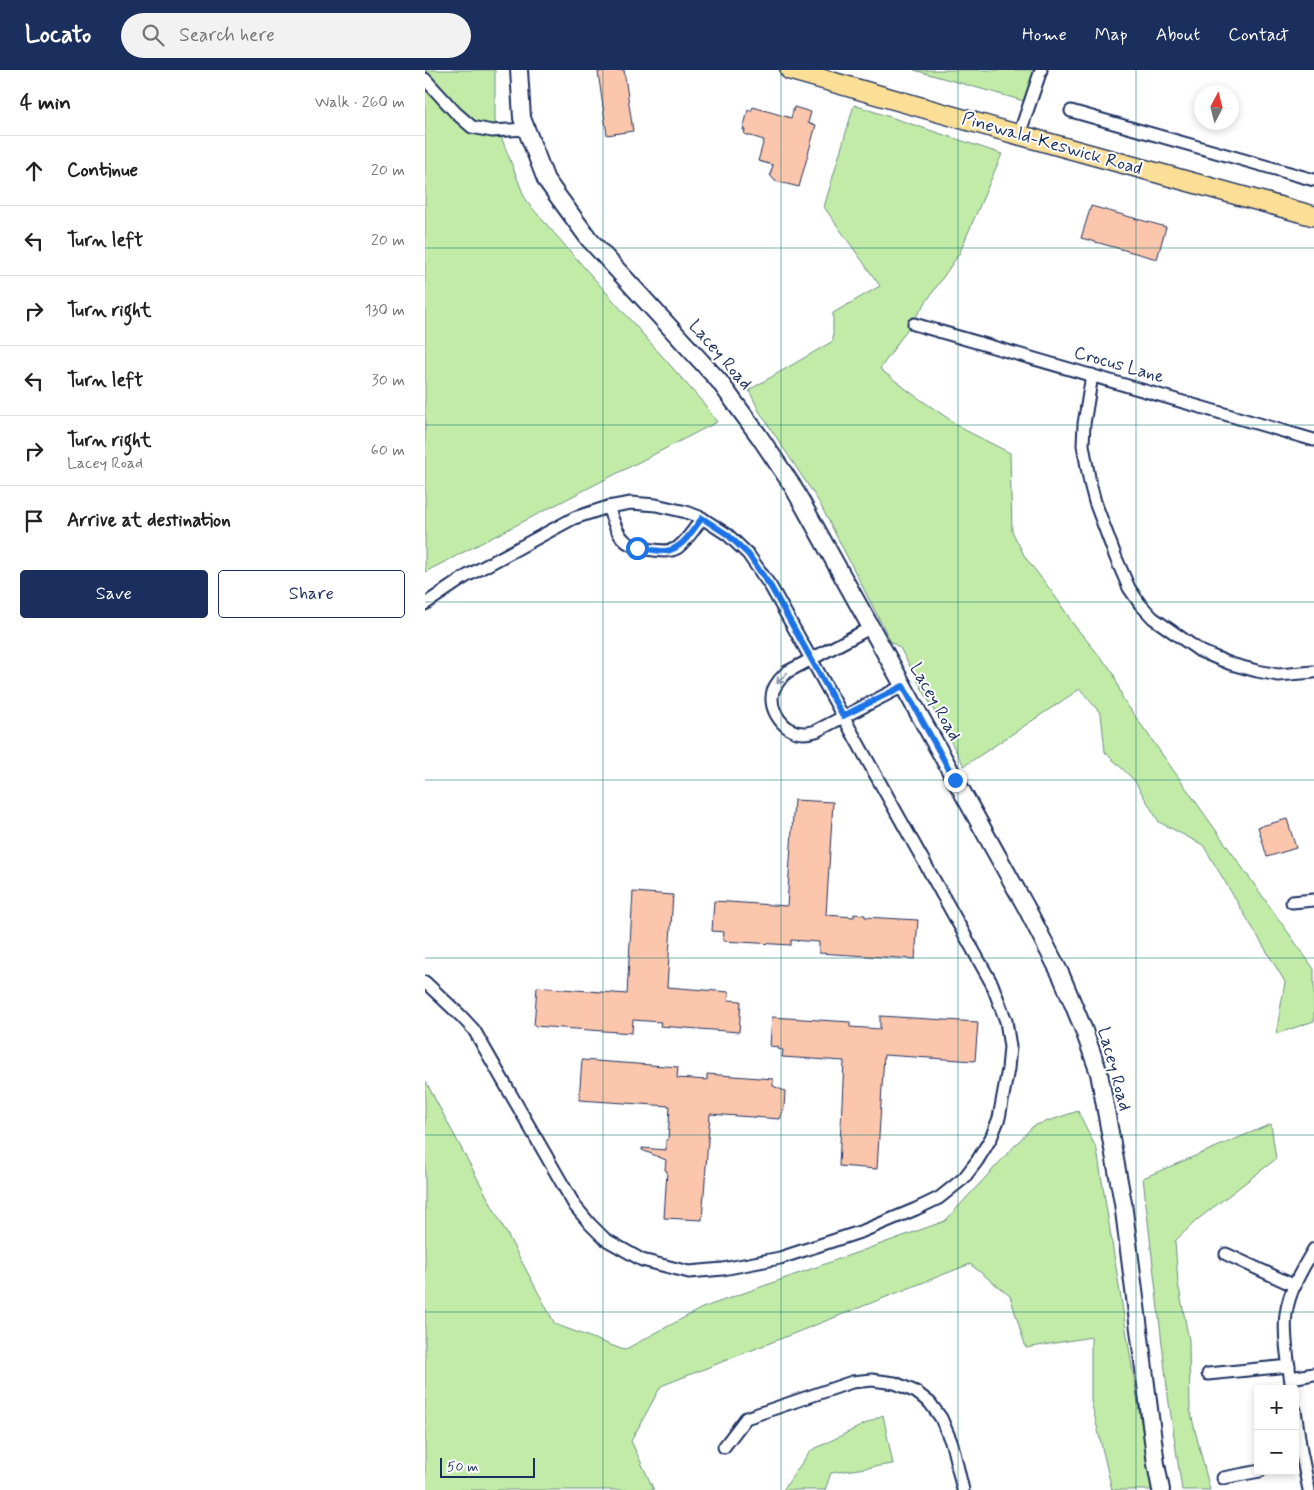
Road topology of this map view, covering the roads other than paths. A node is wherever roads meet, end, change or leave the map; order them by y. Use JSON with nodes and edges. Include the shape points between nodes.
{"nodes":[{"id":1,"x":519,"y":70,"type":"edge"},
{"id":2,"x":791,"y":70,"type":"edge"},
{"id":3,"x":1041,"y":70,"type":"edge"},
{"id":4,"x":425,"y":79,"type":"edge"},
{"id":5,"x":1071,"y":111,"type":"dead end"},
{"id":6,"x":525,"y":129,"type":"junction"},
{"id":7,"x":1019,"y":135,"type":"junction"},
{"id":8,"x":1314,"y":180,"type":"edge"},
{"id":9,"x":1314,"y":216,"type":"edge"},
{"id":10,"x":914,"y":324,"type":"dead end"},
{"id":11,"x":1092,"y":375,"type":"junction"},
{"id":12,"x":1314,"y":440,"type":"edge"},
{"id":13,"x":608,"y":507,"type":"junction"},
{"id":14,"x":702,"y":518,"type":"junction"},
{"id":15,"x":425,"y":604,"type":"edge"},
{"id":16,"x":870,"y":628,"type":"junction"},
{"id":17,"x":812,"y":659,"type":"junction"},
{"id":18,"x":1314,"y":672,"type":"edge"},
{"id":19,"x":903,"y":686,"type":"junction"},
{"id":20,"x":843,"y":716,"type":"junction"},
{"id":21,"x":1314,"y":900,"type":"edge"},
{"id":22,"x":1292,"y":902,"type":"dead end"},
{"id":23,"x":425,"y":982,"type":"edge"},
{"id":24,"x":1314,"y":1249,"type":"edge"},
{"id":25,"x":1226,"y":1254,"type":"dead end"},
{"id":26,"x":1295,"y":1286,"type":"junction"},
{"id":27,"x":1289,"y":1366,"type":"junction"},
{"id":28,"x":1208,"y":1374,"type":"dead end"},
{"id":29,"x":1314,"y":1374,"type":"edge"},
{"id":30,"x":1291,"y":1384,"type":"edge"},
{"id":31,"x":724,"y":1447,"type":"dead end"},
{"id":32,"x":1299,"y":1464,"type":"edge"},
{"id":33,"x":1254,"y":1472,"type":"edge"},
{"id":34,"x":1223,"y":1478,"type":"dead end"},
{"id":35,"x":963,"y":1490,"type":"edge"},
{"id":36,"x":1161,"y":1490,"type":"edge"},
{"id":37,"x":1309,"y":1490,"type":"edge"}],
"edges":[{"from":1,"to":6,"type":"main road","name":"Lacey Road"},
{"from":2,"to":7,"type":"main road","name":"Pinewald-Keswick Road"},
{"from":3,"to":7,"type":"street"},
{"from":4,"to":6,"type":"street","via":[[472,127],[492,131]]},
{"from":5,"to":8,"type":"street"},
{"from":6,"to":16,"type":"main road","name":"Lacey Road","via":[[546,180],[589,239],[719,381],[759,436],[792,485]]},
{"from":7,"to":9,"type":"main road","name":"Pinewald-Keswick Road"},
{"from":10,"to":11,"type":"street","name":"Crocus Lane"},
{"from":11,"to":12,"type":"street","name":"Crocus Lane"},
{"from":11,"to":18,"type":"street","via":[[1083,445],[1090,483],[1115,558],[1140,604],[1153,618],[1201,651],[1231,664],[1278,675]]},
{"from":13,"to":14,"type":"street","via":[[631,503],[656,505]]},
{"from":13,"to":14,"type":"street","via":[[618,533],[637,548],[666,551],[676,548]]},
{"from":13,"to":15,"type":"street","via":[[574,518],[465,577]]},
{"from":14,"to":17,"type":"street","via":[[728,535],[748,554]]},
{"from":16,"to":17,"type":"street"},
{"from":16,"to":19,"type":"main road","name":"Lacey Road"},
{"from":17,"to":20,"type":"street"},
{"from":17,"to":20,"type":"street","one_way":true,"via":[[779,679],[772,699],[776,714],[789,730],[803,733],[816,731]]},
{"from":19,"to":20,"type":"street"},
{"from":19,"to":36,"type":"main road","name":"Lacey Road","via":[[1061,975],[1099,1073],[1123,1202]]},
{"from":20,"to":23,"type":"street","via":[[992,984],[1006,1021],[1009,1069],[999,1118],[977,1161],[964,1178],[939,1198],[863,1231],[780,1258],[723,1270],[689,1272],[642,1260],[605,1239],[575,1206],[473,1030]]},
{"from":21,"to":22,"type":"street"},
{"from":24,"to":26,"type":"street"},
{"from":25,"to":26,"type":"street"},
{"from":26,"to":27,"type":"street","via":[[1285,1320]]},
{"from":27,"to":28,"type":"street"},
{"from":27,"to":30,"type":"street"},
{"from":29,"to":30,"type":"street"},
{"from":31,"to":35,"type":"street","via":[[746,1418],[852,1382],[895,1383],[916,1392],[941,1418],[952,1444]]},
{"from":32,"to":37,"type":"street"},
{"from":33,"to":34,"type":"street"}]}
